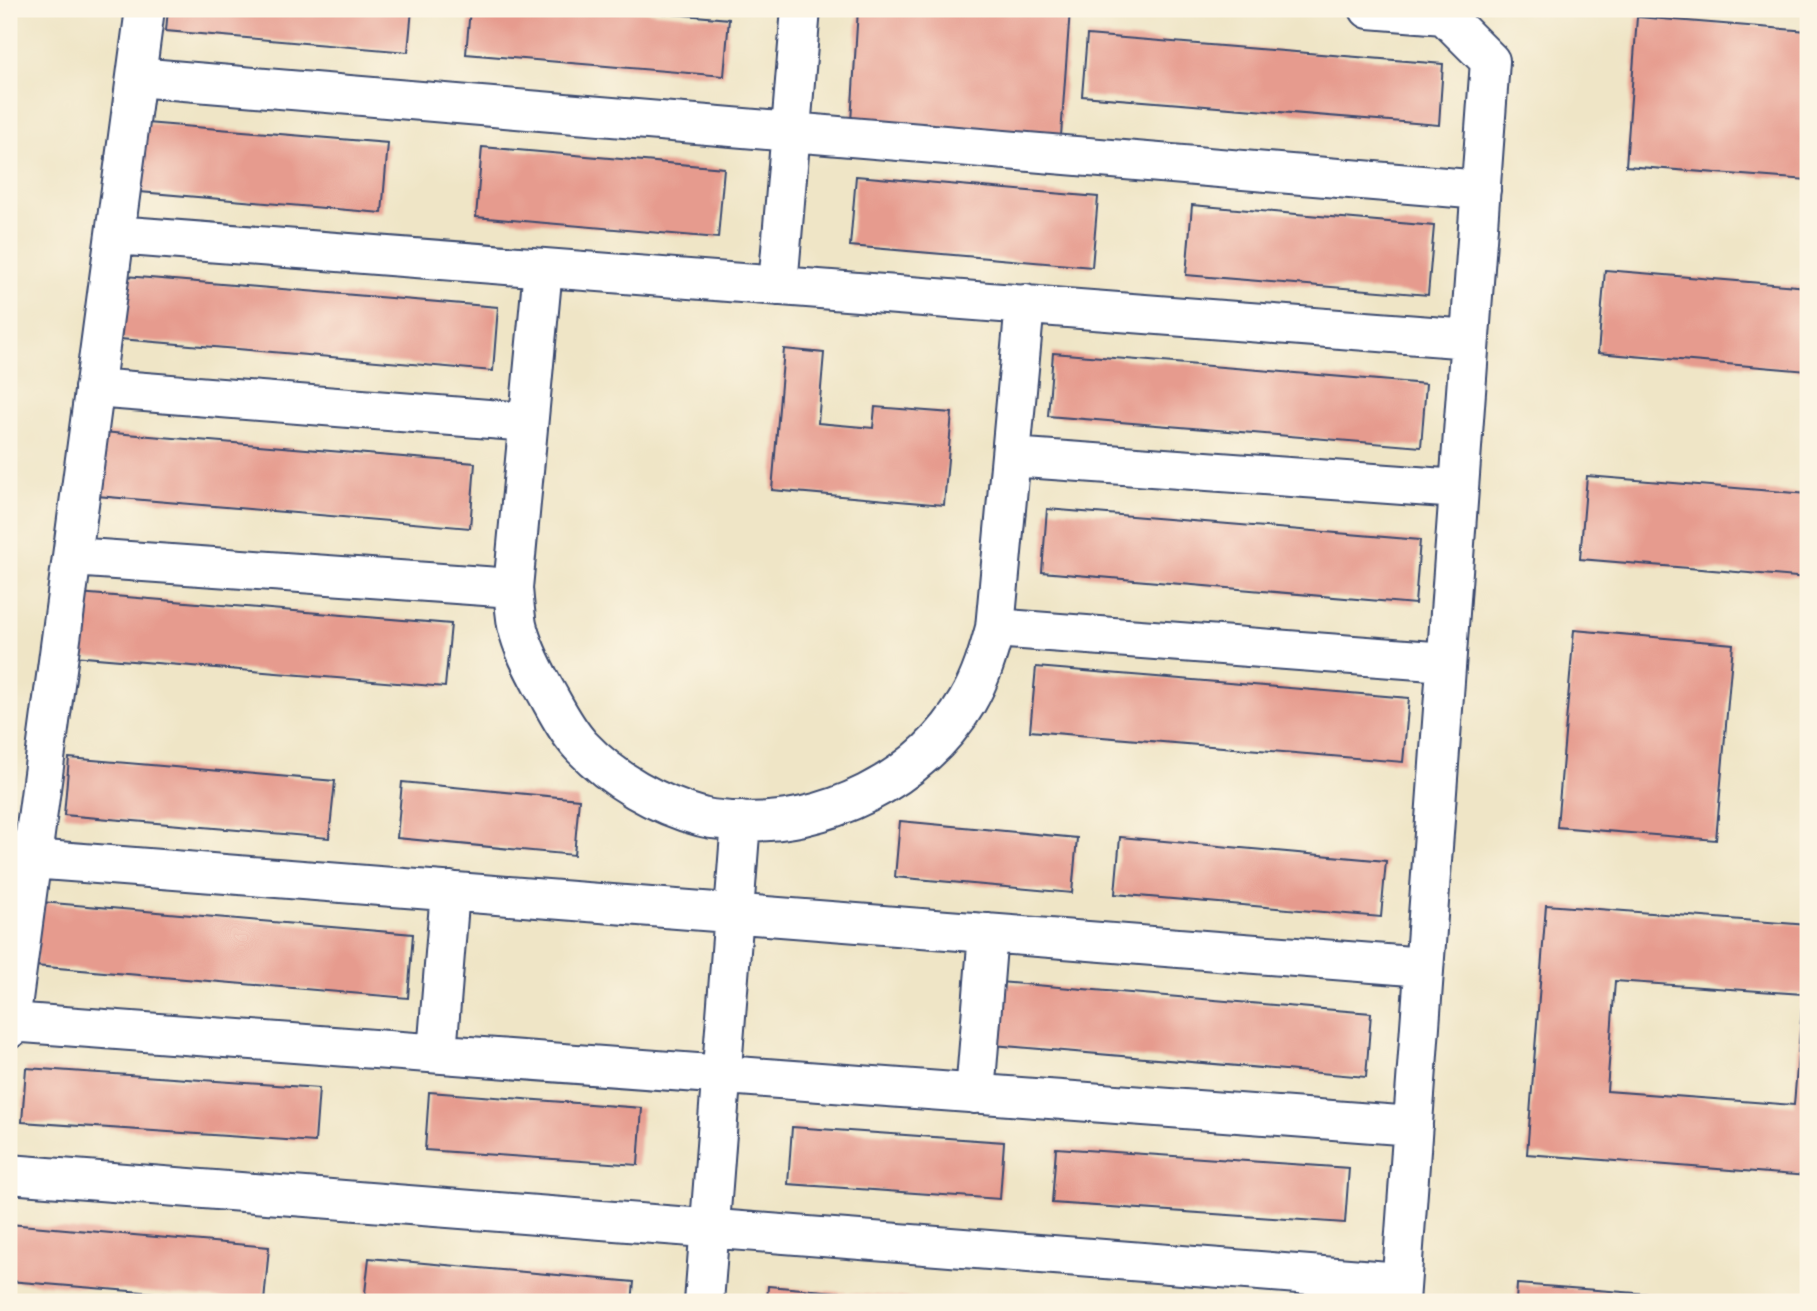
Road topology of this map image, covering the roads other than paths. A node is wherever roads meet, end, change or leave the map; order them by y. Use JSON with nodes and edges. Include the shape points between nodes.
{"nodes":[{"id":1,"x":145,"y":9,"type":"edge"},
{"id":2,"x":801,"y":9,"type":"edge"},
{"id":3,"x":1368,"y":9,"type":"edge"},
{"id":4,"x":136,"y":77,"type":"junction"},
{"id":5,"x":791,"y":132,"type":"junction"},
{"id":6,"x":1480,"y":190,"type":"junction"},
{"id":7,"x":115,"y":235,"type":"junction"},
{"id":8,"x":542,"y":268,"type":"junction"},
{"id":9,"x":778,"y":286,"type":"junction"},
{"id":10,"x":1025,"y":304,"type":"junction"},
{"id":11,"x":1470,"y":339,"type":"junction"},
{"id":12,"x":94,"y":388,"type":"junction"},
{"id":13,"x":528,"y":422,"type":"junction"},
{"id":14,"x":1011,"y":457,"type":"junction"},
{"id":15,"x":1459,"y":489,"type":"junction"},
{"id":16,"x":72,"y":557,"type":"junction"},
{"id":17,"x":513,"y":588,"type":"junction"},
{"id":18,"x":995,"y":628,"type":"junction"},
{"id":19,"x":1446,"y":662,"type":"junction"},
{"id":20,"x":741,"y":821,"type":"junction"},
{"id":21,"x":32,"y":859,"type":"junction"},
{"id":22,"x":450,"y":891,"type":"junction"},
{"id":23,"x":734,"y":913,"type":"junction"},
{"id":24,"x":988,"y":933,"type":"junction"},
{"id":25,"x":1424,"y":967,"type":"junction"},
{"id":26,"x":9,"y":1026,"type":"edge"},
{"id":27,"x":437,"y":1053,"type":"junction"},
{"id":28,"x":721,"y":1075,"type":"junction"},
{"id":29,"x":975,"y":1094,"type":"junction"},
{"id":30,"x":1413,"y":1126,"type":"junction"},
{"id":31,"x":9,"y":1174,"type":"edge"},
{"id":32,"x":710,"y":1228,"type":"junction"},
{"id":33,"x":1401,"y":1292,"type":"edge"},
{"id":34,"x":704,"y":1302,"type":"edge"}],
"edges":[{"from":1,"to":4,"type":"street"},
{"from":2,"to":5,"type":"street"},
{"from":3,"to":6,"type":"street","via":[[1444,15],[1490,61]]},
{"from":4,"to":5,"type":"street"},
{"from":4,"to":7,"type":"street"},
{"from":5,"to":6,"type":"street"},
{"from":5,"to":9,"type":"street"},
{"from":6,"to":11,"type":"street"},
{"from":7,"to":8,"type":"street"},
{"from":7,"to":12,"type":"street"},
{"from":8,"to":9,"type":"street"},
{"from":8,"to":13,"type":"street"},
{"from":9,"to":10,"type":"street"},
{"from":10,"to":11,"type":"street"},
{"from":10,"to":14,"type":"street"},
{"from":11,"to":15,"type":"street"},
{"from":12,"to":13,"type":"street"},
{"from":12,"to":16,"type":"street"},
{"from":13,"to":17,"type":"street"},
{"from":14,"to":15,"type":"street"},
{"from":14,"to":18,"type":"street"},
{"from":15,"to":19,"type":"street"},
{"from":16,"to":17,"type":"street"},
{"from":16,"to":21,"type":"street"},
{"from":17,"to":20,"type":"street","via":[[517,626],[529,661],[580,745],[619,780],[666,805],[705,818]]},
{"from":18,"to":19,"type":"street"},
{"from":18,"to":20,"type":"street","via":[[985,665],[966,703],[934,745],[896,776],[855,800],[811,816]]},
{"from":19,"to":25,"type":"street"},
{"from":20,"to":23,"type":"street"},
{"from":21,"to":22,"type":"street"},
{"from":21,"to":26,"type":"street"},
{"from":22,"to":23,"type":"street"},
{"from":22,"to":27,"type":"street"},
{"from":23,"to":24,"type":"street"},
{"from":23,"to":28,"type":"street"},
{"from":24,"to":25,"type":"street"},
{"from":24,"to":29,"type":"street"},
{"from":25,"to":30,"type":"street"},
{"from":26,"to":27,"type":"street"},
{"from":27,"to":28,"type":"street"},
{"from":28,"to":29,"type":"street"},
{"from":28,"to":32,"type":"street"},
{"from":29,"to":30,"type":"street"},
{"from":30,"to":33,"type":"street"},
{"from":31,"to":32,"type":"street"},
{"from":32,"to":33,"type":"street"},
{"from":32,"to":34,"type":"street"}]}
